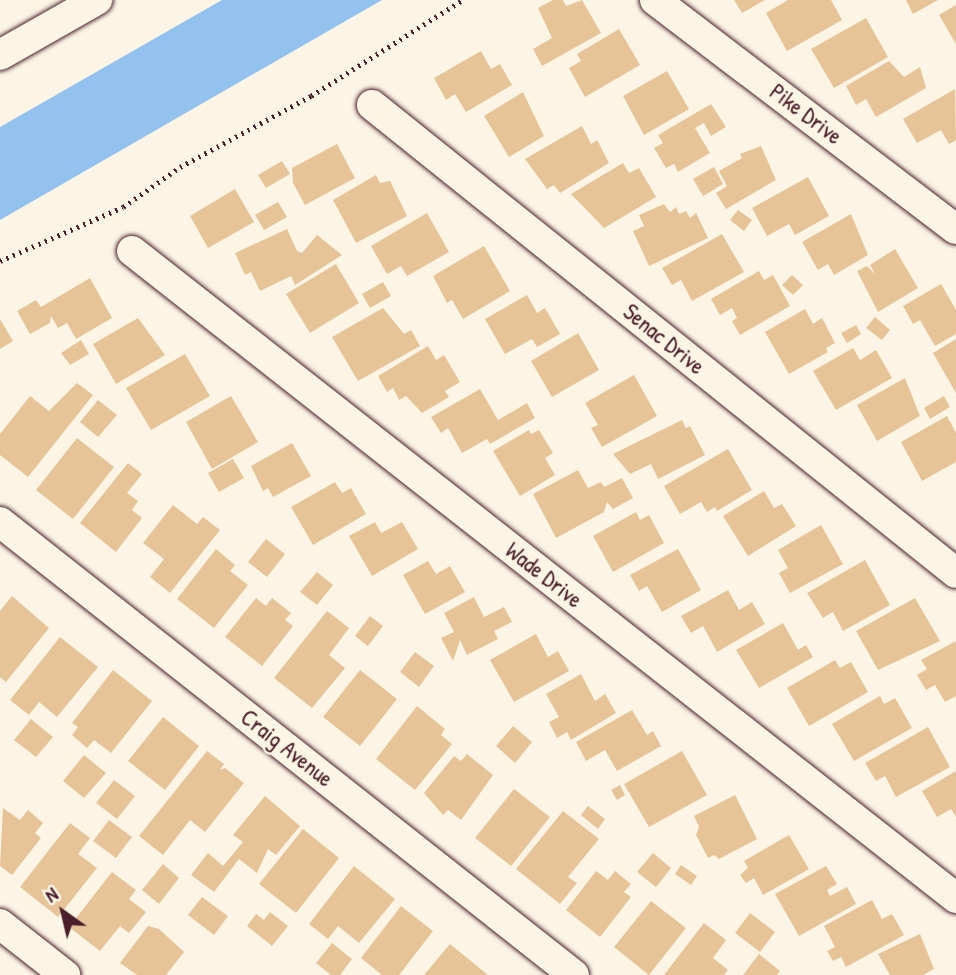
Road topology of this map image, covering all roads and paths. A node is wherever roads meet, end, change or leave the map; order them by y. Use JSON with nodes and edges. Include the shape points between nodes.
{"nodes":[{"id":1,"x":97,"y":0,"type":"edge"},
{"id":2,"x":462,"y":0,"type":"edge"},
{"id":3,"x":655,"y":0,"type":"edge"},
{"id":4,"x":0,"y":55,"type":"edge"},
{"id":5,"x":372,"y":105,"type":"dead end"},
{"id":6,"x":956,"y":229,"type":"edge"},
{"id":7,"x":132,"y":251,"type":"dead end"},
{"id":8,"x":0,"y":261,"type":"edge"},
{"id":9,"x":0,"y":522,"type":"edge"},
{"id":10,"x":956,"y":573,"type":"edge"},
{"id":11,"x":956,"y":898,"type":"edge"},
{"id":12,"x":0,"y":925,"type":"edge"},
{"id":13,"x":65,"y":975,"type":"edge"},
{"id":14,"x":574,"y":975,"type":"edge"}],
"edges":[{"from":1,"to":4,"type":"street"},
{"from":2,"to":8,"type":"path","via":[[311,96],[180,167],[122,207]]},
{"from":3,"to":6,"type":"street","name":"Pike Drive"},
{"from":5,"to":10,"type":"street","name":"Senac Drive"},
{"from":7,"to":11,"type":"street","name":"Wade Drive"},
{"from":9,"to":14,"type":"street","name":"Craig Avenue"},
{"from":12,"to":13,"type":"street"}]}
